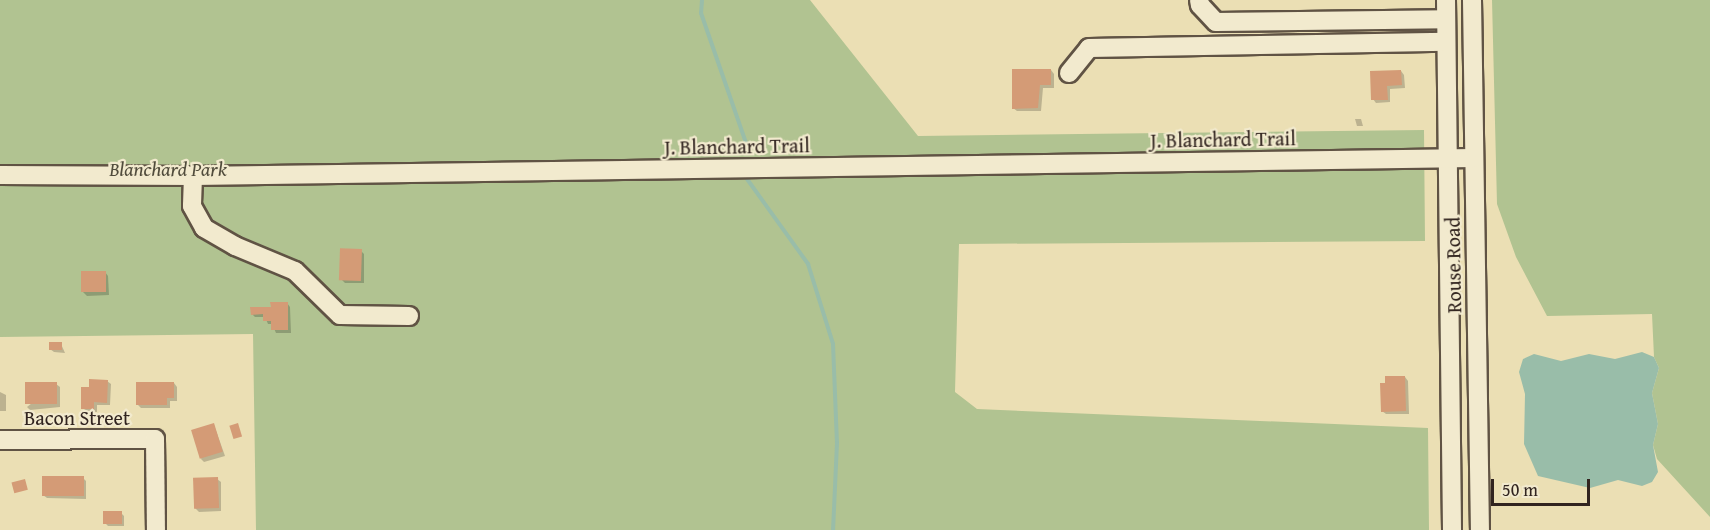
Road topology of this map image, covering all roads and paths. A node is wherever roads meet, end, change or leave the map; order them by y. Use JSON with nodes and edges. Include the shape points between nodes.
{"nodes":[{"id":1,"x":1199,"y":0,"type":"edge"},
{"id":2,"x":1446,"y":0,"type":"edge"},
{"id":3,"x":1472,"y":0,"type":"edge"},
{"id":4,"x":1446,"y":20,"type":"junction"},
{"id":5,"x":1446,"y":42,"type":"junction"},
{"id":6,"x":1069,"y":73,"type":"dead end"},
{"id":7,"x":1474,"y":158,"type":"junction"},
{"id":8,"x":1448,"y":159,"type":"junction"},
{"id":9,"x":0,"y":175,"type":"edge"},
{"id":10,"x":193,"y":176,"type":"junction"},
{"id":11,"x":409,"y":316,"type":"dead end"},
{"id":12,"x":0,"y":440,"type":"edge"},
{"id":13,"x":156,"y":530,"type":"edge"},
{"id":14,"x":1452,"y":530,"type":"edge"},
{"id":15,"x":1480,"y":530,"type":"edge"}],
"edges":[{"from":1,"to":4,"type":"street","via":[[1216,22]]},
{"from":2,"to":4,"type":"street","name":"Rouse Road"},
{"from":3,"to":7,"type":"street","name":"Rouse Road"},
{"from":4,"to":5,"type":"street","name":"Rouse Road"},
{"from":5,"to":6,"type":"street","via":[[1089,48]]},
{"from":5,"to":8,"type":"street","name":"Rouse Road"},
{"from":7,"to":8,"type":"street","name":"J. Blanchard Trail"},
{"from":7,"to":15,"type":"street","name":"Rouse Road"},
{"from":8,"to":10,"type":"street","name":"J. Blanchard Trail"},
{"from":8,"to":14,"type":"street","name":"Rouse Road"},
{"from":9,"to":10,"type":"street","name":"J. Blanchard Trail"},
{"from":10,"to":11,"type":"street","via":[[192,206],[204,228],[235,246],[295,271],[340,315]]},
{"from":12,"to":13,"type":"street","name":"Bacon Street","via":[[155,439]]}]}
